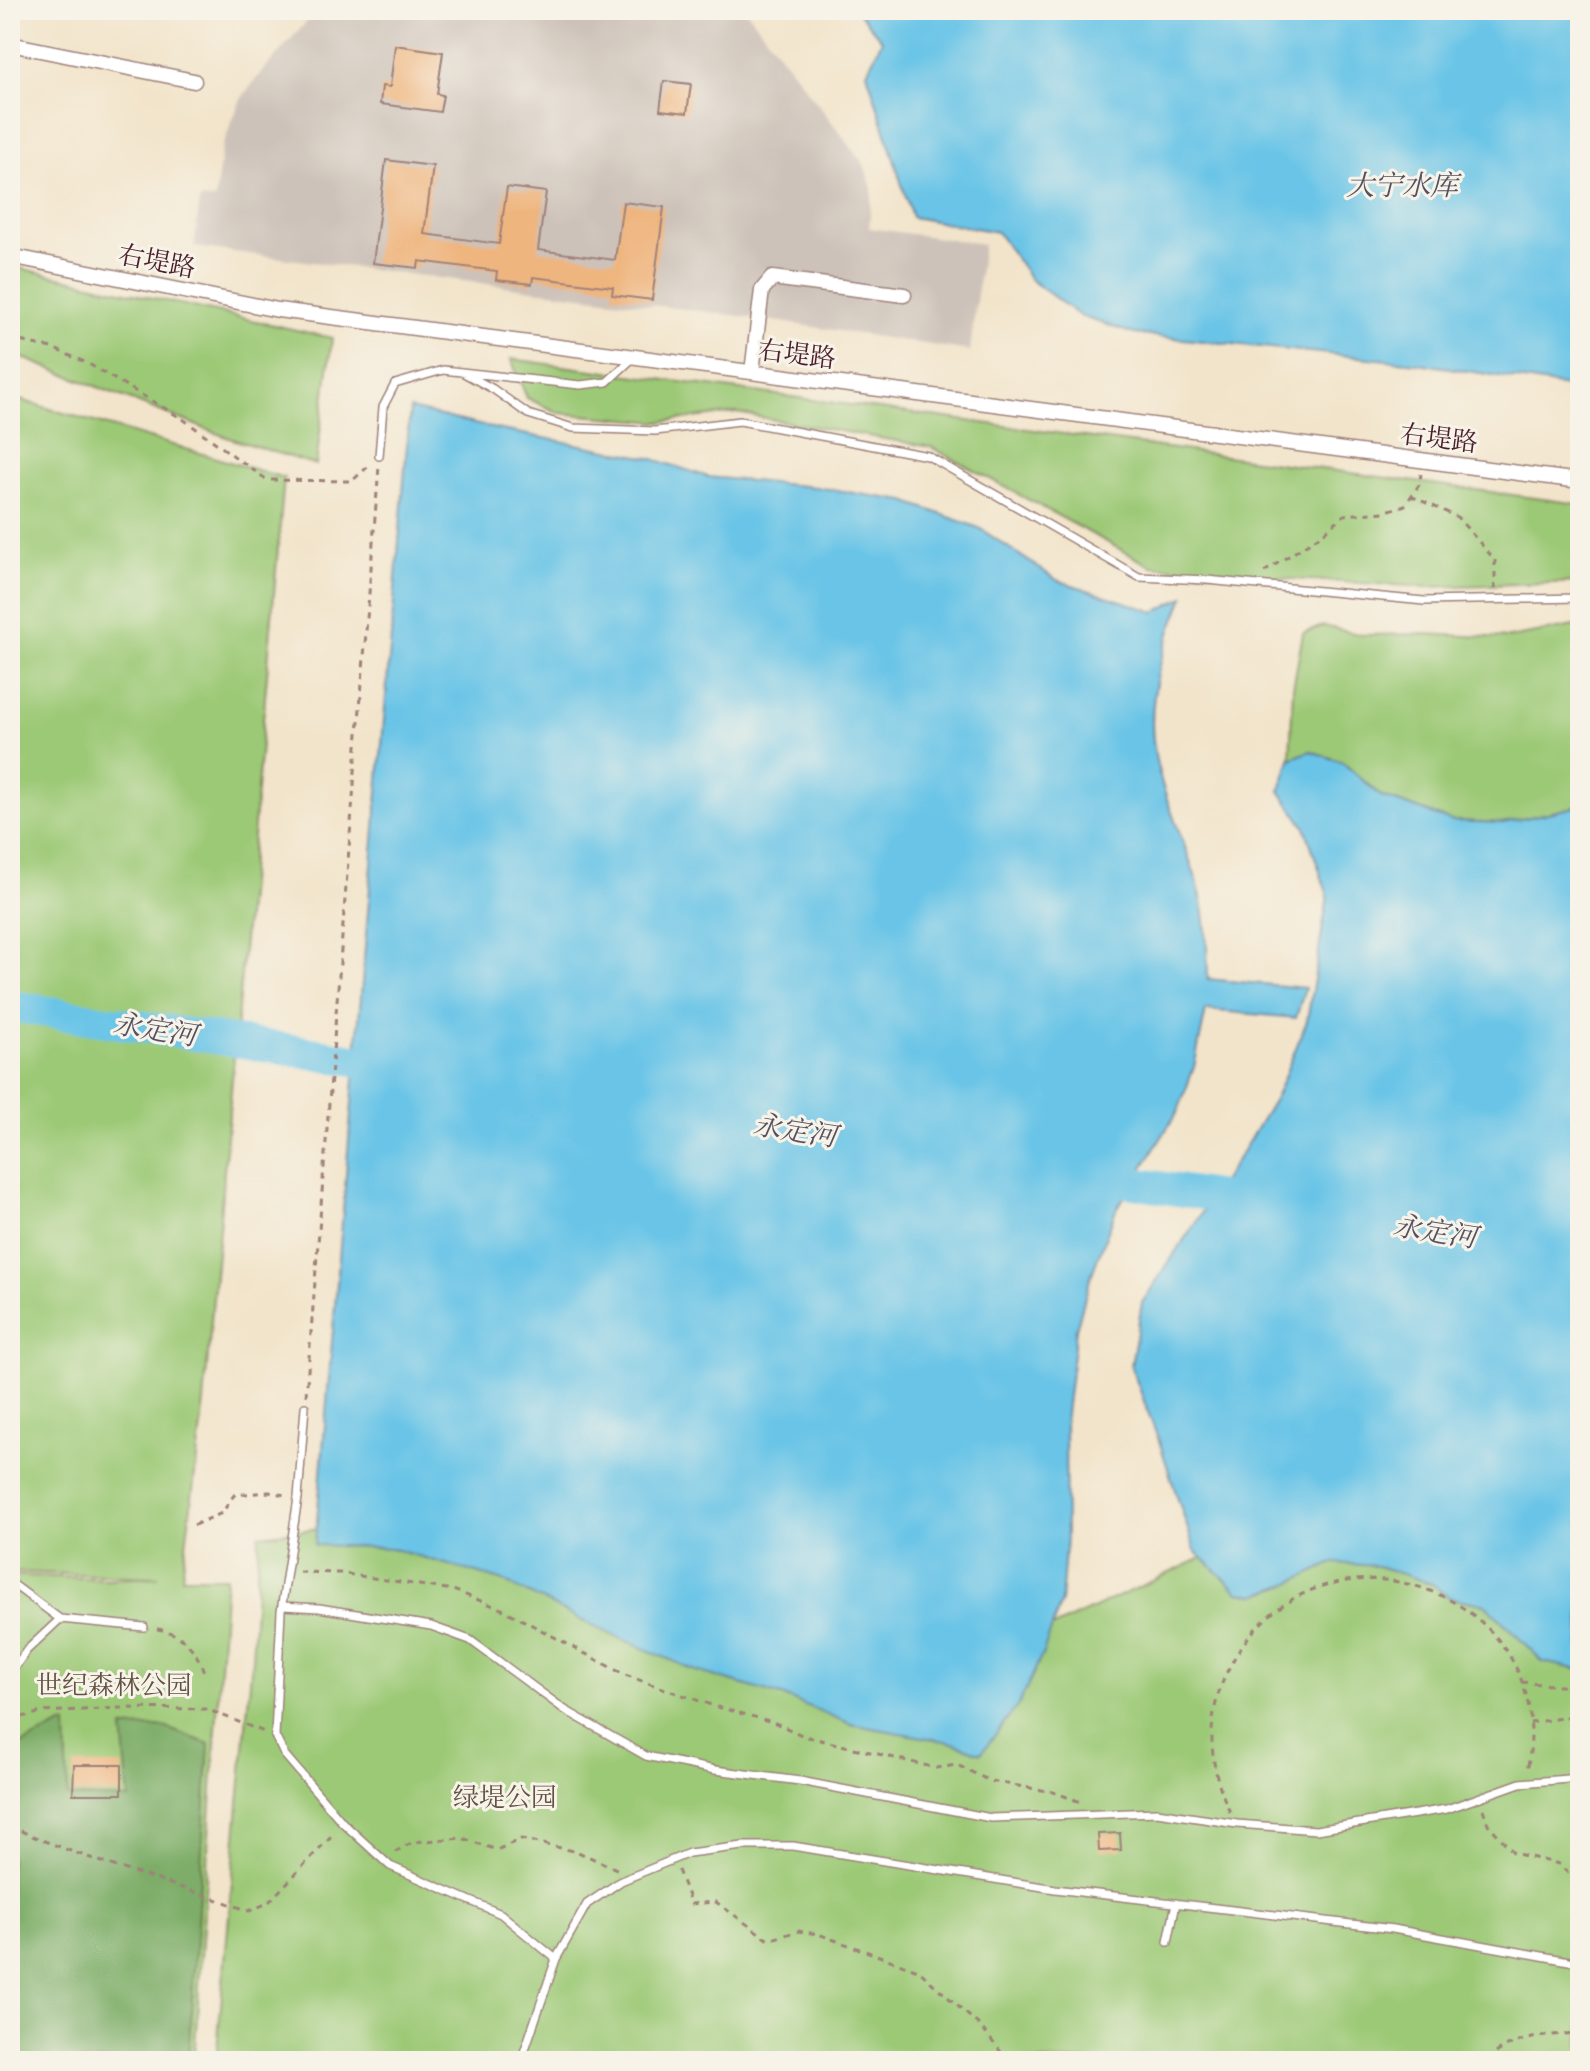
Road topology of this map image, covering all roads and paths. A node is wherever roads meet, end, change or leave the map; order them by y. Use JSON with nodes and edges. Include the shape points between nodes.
{"nodes":[{"id":1,"x":10,"y":44,"type":"edge"},
{"id":2,"x":194,"y":81,"type":"dead end"},
{"id":3,"x":10,"y":256,"type":"edge"},
{"id":4,"x":904,"y":295,"type":"dead end"},
{"id":5,"x":10,"y":339,"type":"edge"},
{"id":6,"x":635,"y":357,"type":"junction"},
{"id":7,"x":752,"y":372,"type":"junction"},
{"id":8,"x":471,"y":374,"type":"junction"},
{"id":9,"x":379,"y":456,"type":"junction"},
{"id":10,"x":1424,"y":460,"type":"junction"},
{"id":11,"x":1580,"y":481,"type":"edge"},
{"id":12,"x":1411,"y":496,"type":"junction"},
{"id":13,"x":1256,"y":585,"type":"junction"},
{"id":14,"x":1580,"y":598,"type":"edge"},
{"id":15,"x":1496,"y":600,"type":"junction"},
{"id":16,"x":305,"y":1407,"type":"joint"},
{"id":17,"x":17,"y":1488,"type":"dead end"},
{"id":18,"x":10,"y":1494,"type":"edge"},
{"id":19,"x":298,"y":1498,"type":"junction"},
{"id":20,"x":194,"y":1525,"type":"dead end"},
{"id":21,"x":287,"y":1571,"type":"junction"},
{"id":22,"x":10,"y":1582,"type":"edge"},
{"id":23,"x":282,"y":1606,"type":"junction"},
{"id":24,"x":60,"y":1619,"type":"junction"},
{"id":25,"x":144,"y":1627,"type":"joint"},
{"id":26,"x":10,"y":1674,"type":"edge"},
{"id":27,"x":205,"y":1675,"type":"dead end"},
{"id":28,"x":1521,"y":1682,"type":"junction"},
{"id":29,"x":1580,"y":1688,"type":"edge"},
{"id":30,"x":1580,"y":1715,"type":"edge"},
{"id":31,"x":10,"y":1720,"type":"edge"},
{"id":32,"x":1530,"y":1723,"type":"junction"},
{"id":33,"x":275,"y":1736,"type":"junction"},
{"id":34,"x":1580,"y":1778,"type":"edge"},
{"id":35,"x":1524,"y":1783,"type":"junction"},
{"id":36,"x":1480,"y":1797,"type":"junction"},
{"id":37,"x":1094,"y":1814,"type":"junction"},
{"id":38,"x":343,"y":1823,"type":"junction"},
{"id":39,"x":1237,"y":1824,"type":"junction"},
{"id":40,"x":10,"y":1826,"type":"edge"},
{"id":41,"x":678,"y":1858,"type":"junction"},
{"id":42,"x":382,"y":1859,"type":"junction"},
{"id":43,"x":634,"y":1876,"type":"junction"},
{"id":44,"x":1580,"y":1885,"type":"edge"},
{"id":45,"x":1176,"y":1903,"type":"junction"},
{"id":46,"x":1168,"y":1942,"type":"dead end"},
{"id":47,"x":556,"y":1959,"type":"junction"},
{"id":48,"x":1580,"y":1963,"type":"edge"},
{"id":49,"x":1580,"y":2033,"type":"edge"},
{"id":50,"x":521,"y":2061,"type":"edge"},
{"id":51,"x":1008,"y":2061,"type":"edge"},
{"id":52,"x":1487,"y":2061,"type":"edge"}],
"edges":[{"from":1,"to":2,"type":"street"},
{"from":3,"to":6,"type":"street","name":"右堤路","via":[[278,310]]},
{"from":4,"to":7,"type":"street","via":[[772,278],[762,290]]},
{"from":5,"to":9,"type":"path","via":[[87,363],[183,419],[267,480],[352,481]]},
{"from":6,"to":7,"type":"street","name":"右堤路"},
{"from":6,"to":8,"type":"lane","via":[[607,382],[580,385]]},
{"from":7,"to":10,"type":"street","name":"右堤路"},
{"from":8,"to":9,"type":"lane","via":[[443,370],[395,384],[383,407]]},
{"from":8,"to":13,"type":"lane","via":[[528,414],[573,428],[655,431],[740,421],[928,456],[1139,577]]},
{"from":9,"to":16,"type":"path"},
{"from":10,"to":11,"type":"street","name":"右堤路"},
{"from":10,"to":12,"type":"path"},
{"from":12,"to":13,"type":"path","via":[[1405,505],[1384,512],[1344,515],[1267,568]]},
{"from":12,"to":15,"type":"path","via":[[1457,517],[1495,560]]},
{"from":13,"to":15,"type":"lane","via":[[1424,601]]},
{"from":14,"to":15,"type":"lane"},
{"from":16,"to":19,"type":"lane"},
{"from":17,"to":18,"type":"path"},
{"from":19,"to":20,"type":"path","via":[[269,1492],[234,1495],[222,1513]]},
{"from":19,"to":21,"type":"lane"},
{"from":21,"to":23,"type":"lane"},
{"from":21,"to":37,"type":"path","via":[[340,1573],[453,1590],[504,1610],[625,1675],[804,1736],[936,1768],[957,1765],[990,1781],[1053,1792],[1078,1800]]},
{"from":22,"to":24,"type":"lane"},
{"from":23,"to":33,"type":"lane"},
{"from":23,"to":37,"type":"lane","via":[[431,1626],[470,1640],[565,1710],[646,1756],[991,1818]]},
{"from":24,"to":25,"type":"lane"},
{"from":24,"to":26,"type":"lane"},
{"from":25,"to":27,"type":"path","via":[[174,1632],[199,1658]]},
{"from":28,"to":29,"type":"path"},
{"from":28,"to":32,"type":"path"},
{"from":28,"to":39,"type":"path","via":[[1504,1649],[1450,1598],[1390,1580],[1358,1578],[1312,1589],[1271,1614],[1238,1649],[1218,1692],[1211,1739],[1215,1770]]},
{"from":30,"to":32,"type":"path"},
{"from":31,"to":33,"type":"path","via":[[42,1712],[206,1709]]},
{"from":32,"to":35,"type":"path"},
{"from":33,"to":38,"type":"lane"},
{"from":34,"to":35,"type":"lane"},
{"from":35,"to":36,"type":"lane"},
{"from":36,"to":39,"type":"lane","via":[[1447,1809],[1316,1830]]},
{"from":36,"to":44,"type":"path","via":[[1488,1824],[1514,1853],[1559,1864]]},
{"from":37,"to":39,"type":"lane","via":[[1157,1812]]},
{"from":38,"to":40,"type":"path","via":[[268,1903],[249,1911],[56,1847]]},
{"from":38,"to":42,"type":"lane"},
{"from":41,"to":43,"type":"lane"},
{"from":41,"to":45,"type":"lane","via":[[743,1846],[793,1846]]},
{"from":41,"to":51,"type":"path","via":[[691,1904],[716,1902],[769,1940],[798,1931],[818,1934],[918,1970],[980,2026]]},
{"from":42,"to":43,"type":"path","via":[[413,1842],[462,1838],[497,1850],[521,1839],[578,1852]]},
{"from":42,"to":47,"type":"lane","via":[[501,1914]]},
{"from":43,"to":47,"type":"lane","via":[[587,1904]]},
{"from":45,"to":46,"type":"lane"},
{"from":45,"to":48,"type":"lane","via":[[1393,1929]]},
{"from":47,"to":50,"type":"lane"},
{"from":49,"to":52,"type":"path","via":[[1534,2036]]}]}
